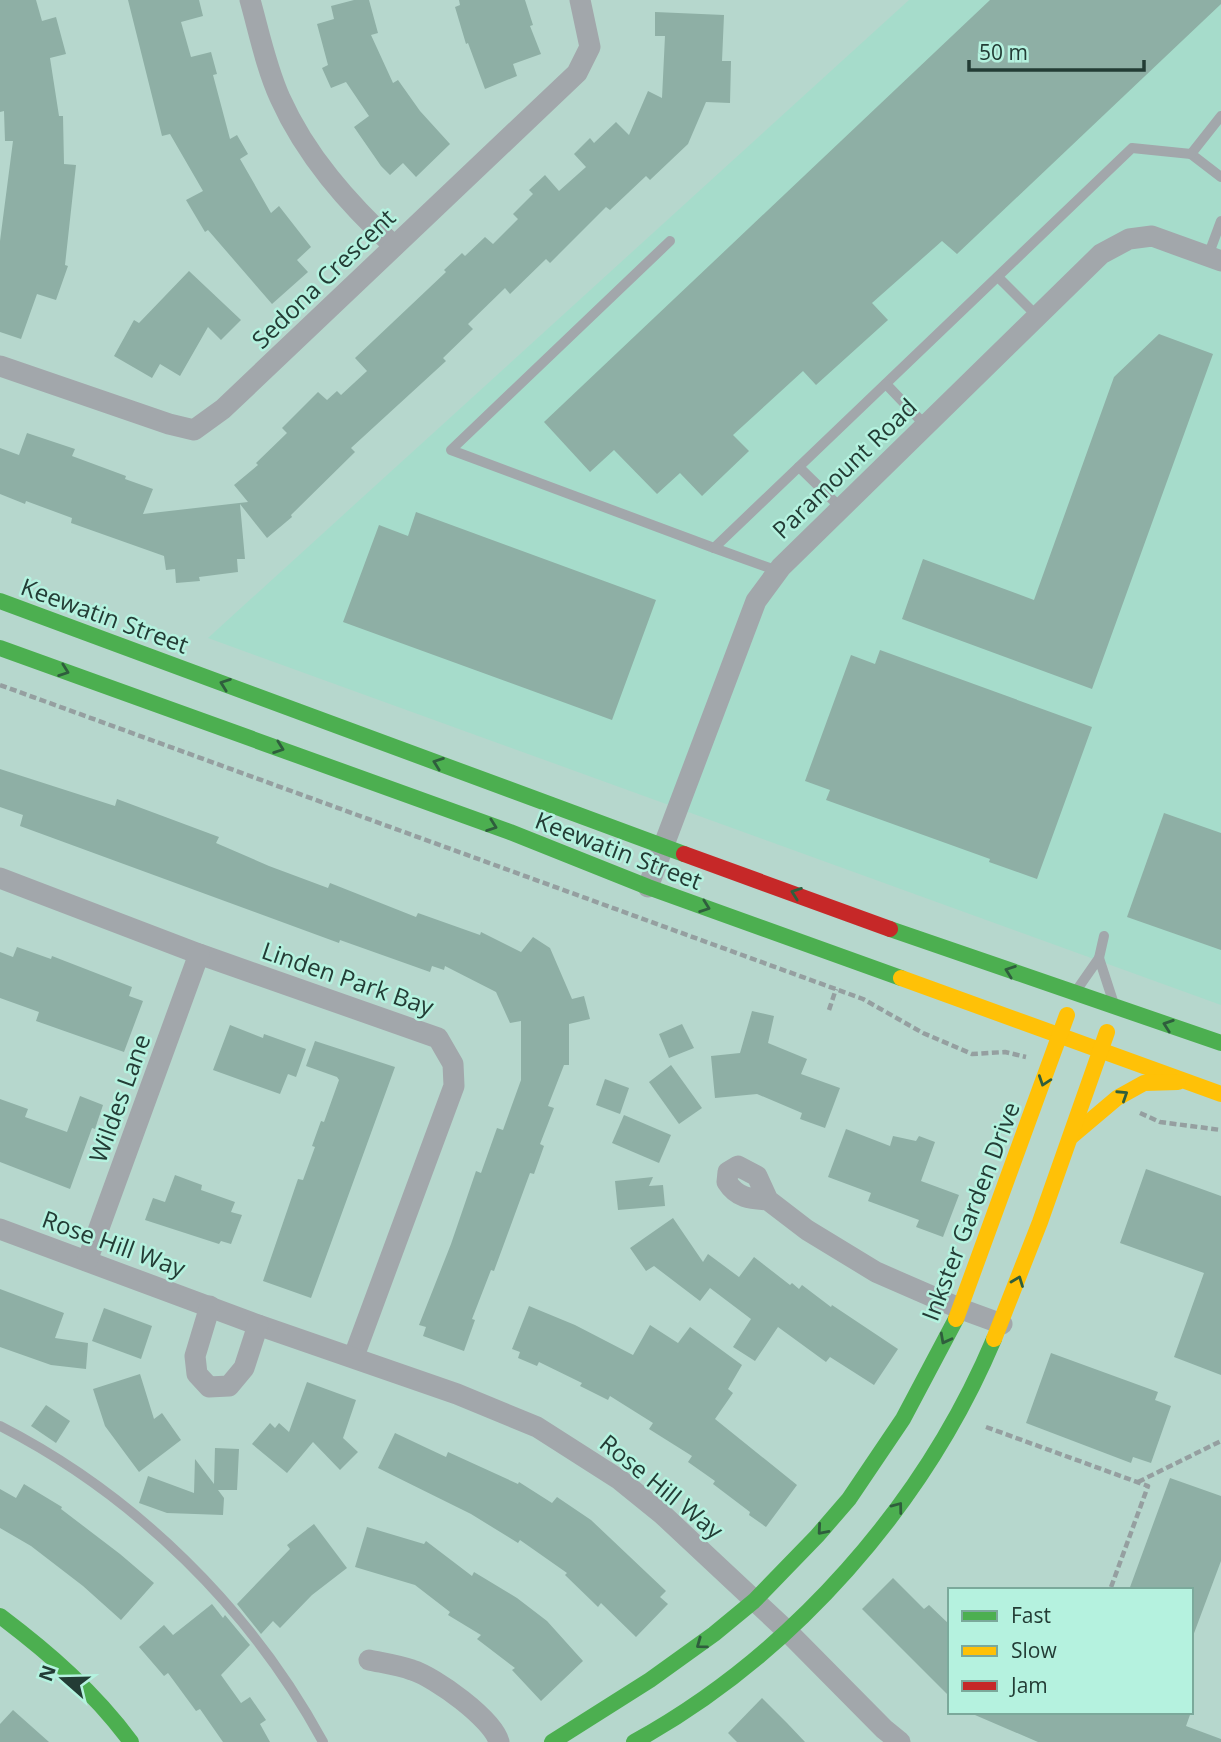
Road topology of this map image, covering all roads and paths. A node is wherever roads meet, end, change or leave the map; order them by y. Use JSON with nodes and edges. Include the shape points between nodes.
{"nodes":[{"id":1,"x":250,"y":0,"type":"edge"},
{"id":2,"x":580,"y":0,"type":"edge"},
{"id":3,"x":1221,"y":116,"type":"edge"},
{"id":4,"x":1192,"y":154,"type":"junction"},
{"id":5,"x":1221,"y":177,"type":"edge"},
{"id":6,"x":1221,"y":221,"type":"edge"},
{"id":7,"x":670,"y":241,"type":"dead end"},
{"id":8,"x":394,"y":246,"type":"junction"},
{"id":9,"x":1214,"y":259,"type":"edge"},
{"id":10,"x":998,"y":277,"type":"junction"},
{"id":11,"x":1037,"y":316,"type":"junction"},
{"id":12,"x":0,"y":366,"type":"edge"},
{"id":13,"x":886,"y":384,"type":"junction"},
{"id":14,"x":925,"y":425,"type":"junction"},
{"id":15,"x":799,"y":467,"type":"junction"},
{"id":16,"x":841,"y":508,"type":"junction"},
{"id":17,"x":714,"y":548,"type":"junction"},
{"id":18,"x":778,"y":571,"type":"junction"},
{"id":19,"x":0,"y":601,"type":"edge"},
{"id":20,"x":0,"y":648,"type":"edge"},
{"id":21,"x":0,"y":685,"type":"edge"},
{"id":22,"x":663,"y":846,"type":"junction"},
{"id":23,"x":0,"y":878,"type":"edge"},
{"id":24,"x":648,"y":887,"type":"junction"},
{"id":25,"x":1104,"y":936,"type":"dead end"},
{"id":26,"x":200,"y":954,"type":"junction"},
{"id":27,"x":1099,"y":958,"type":"junction"},
{"id":28,"x":839,"y":982,"type":"dead end"},
{"id":29,"x":836,"y":989,"type":"junction"},
{"id":30,"x":1074,"y":994,"type":"junction"},
{"id":31,"x":1115,"y":1007,"type":"junction"},
{"id":32,"x":829,"y":1010,"type":"dead end"},
{"id":33,"x":1060,"y":1035,"type":"junction"},
{"id":34,"x":1221,"y":1043,"type":"edge"},
{"id":35,"x":1100,"y":1051,"type":"junction"},
{"id":36,"x":1005,"y":1052,"type":"dead end"},
{"id":37,"x":1185,"y":1082,"type":"junction"},
{"id":38,"x":1221,"y":1094,"type":"edge"},
{"id":39,"x":1136,"y":1110,"type":"dead end"},
{"id":40,"x":1221,"y":1130,"type":"edge"},
{"id":41,"x":1071,"y":1136,"type":"junction"},
{"id":42,"x":768,"y":1200,"type":"dead end"},
{"id":43,"x":0,"y":1229,"type":"edge"},
{"id":44,"x":87,"y":1261,"type":"junction"},
{"id":45,"x":210,"y":1306,"type":"junction"},
{"id":46,"x":961,"y":1309,"type":"junction"},
{"id":47,"x":1002,"y":1324,"type":"junction"},
{"id":48,"x":258,"y":1325,"type":"junction"},
{"id":49,"x":354,"y":1356,"type":"junction"},
{"id":50,"x":0,"y":1426,"type":"edge"},
{"id":51,"x":986,"y":1427,"type":"dead end"},
{"id":52,"x":1221,"y":1441,"type":"edge"},
{"id":53,"x":1138,"y":1483,"type":"junction"},
{"id":54,"x":1111,"y":1588,"type":"edge"},
{"id":55,"x":754,"y":1601,"type":"junction"},
{"id":56,"x":0,"y":1616,"type":"edge"},
{"id":57,"x":787,"y":1631,"type":"junction"},
{"id":58,"x":369,"y":1660,"type":"dead end"},
{"id":59,"x":131,"y":1742,"type":"edge"},
{"id":60,"x":323,"y":1742,"type":"edge"},
{"id":61,"x":499,"y":1742,"type":"edge"},
{"id":62,"x":552,"y":1742,"type":"edge"},
{"id":63,"x":634,"y":1742,"type":"edge"},
{"id":64,"x":900,"y":1742,"type":"edge"}],
"edges":[{"from":1,"to":8,"type":"street","via":[[279,96],[305,147],[355,209]]},
{"from":2,"to":8,"type":"street","name":"Sedona Crescent","via":[[590,47],[577,73]]},
{"from":3,"to":4,"type":"lane"},
{"from":4,"to":5,"type":"lane"},
{"from":4,"to":10,"type":"lane","via":[[1132,148]]},
{"from":6,"to":9,"type":"lane"},
{"from":7,"to":17,"type":"lane","via":[[451,450]]},
{"from":8,"to":12,"type":"street","name":"Sedona Crescent","via":[[223,410],[194,430]]},
{"from":9,"to":11,"type":"street","name":"Paramount Road","via":[[1152,236],[1129,239],[1101,254]]},
{"from":10,"to":11,"type":"lane"},
{"from":10,"to":13,"type":"lane"},
{"from":11,"to":14,"type":"street","name":"Paramount Road"},
{"from":13,"to":14,"type":"lane"},
{"from":13,"to":15,"type":"lane"},
{"from":14,"to":16,"type":"street","name":"Paramount Road"},
{"from":15,"to":16,"type":"lane"},
{"from":15,"to":17,"type":"lane"},
{"from":16,"to":18,"type":"street","name":"Paramount Road"},
{"from":17,"to":18,"type":"lane"},
{"from":18,"to":22,"type":"street","name":"Paramount Road","via":[[756,601]]},
{"from":22,"to":19,"type":"street","name":"Keewatin Street","one_way":true},
{"from":20,"to":24,"type":"street","name":"Keewatin Street","one_way":true,"via":[[510,832]]},
{"from":21,"to":29,"type":"path"},
{"from":22,"to":24,"type":"street","name":"Paramount Road"},
{"from":30,"to":22,"type":"street","name":"Keewatin Street","one_way":true},
{"from":23,"to":26,"type":"street","name":"Linden Park Bay"},
{"from":24,"to":33,"type":"street","name":"Keewatin Street","one_way":true},
{"from":25,"to":27,"type":"lane"},
{"from":26,"to":44,"type":"street","name":"Wildes Lane"},
{"from":26,"to":49,"type":"street","name":"Linden Park Bay","via":[[438,1038],[453,1064],[454,1086]]},
{"from":27,"to":30,"type":"lane"},
{"from":27,"to":31,"type":"lane"},
{"from":28,"to":29,"type":"path"},
{"from":29,"to":32,"type":"path"},
{"from":29,"to":36,"type":"path","via":[[875,1004],[955,1048],[972,1054]]},
{"from":30,"to":31,"type":"street","name":"Keewatin Street"},
{"from":30,"to":33,"type":"street","name":"Inkster Garden Drive"},
{"from":34,"to":31,"type":"street","name":"Keewatin Street","one_way":true},
{"from":31,"to":35,"type":"street"},
{"from":33,"to":35,"type":"street","name":"Keewatin Street"},
{"from":33,"to":46,"type":"street","name":"Inkster Garden Drive","one_way":true},
{"from":35,"to":37,"type":"street","name":"Keewatin Street"},
{"from":35,"to":41,"type":"street"},
{"from":37,"to":38,"type":"street","name":"Keewatin Street"},
{"from":41,"to":37,"type":"street","one_way":true,"via":[[1117,1098],[1144,1083]]},
{"from":39,"to":40,"type":"path","via":[[1160,1122]]},
{"from":47,"to":41,"type":"street","one_way":true},
{"from":42,"to":46,"type":"street","via":[[876,1272]]},
{"from":43,"to":44,"type":"street","name":"Rose Hill Way"},
{"from":44,"to":45,"type":"street","name":"Rose Hill Way"},
{"from":45,"to":48,"type":"street","name":"Rose Hill Way"},
{"from":45,"to":48,"type":"street","via":[[195,1356],[197,1374],[209,1387],[229,1386],[244,1368]]},
{"from":46,"to":47,"type":"street"},
{"from":46,"to":55,"type":"street","name":"Inkster Garden Drive","one_way":true,"via":[[903,1419],[864,1478],[817,1536]]},
{"from":57,"to":47,"type":"street","one_way":true,"via":[[877,1536],[923,1474]]},
{"from":48,"to":49,"type":"street","name":"Rose Hill Way"},
{"from":49,"to":55,"type":"street","name":"Rose Hill Way","via":[[499,1410],[585,1456],[662,1514]]},
{"from":50,"to":60,"type":"lane","via":[[110,1496],[157,1533],[260,1646],[300,1700]]},
{"from":51,"to":53,"type":"path"},
{"from":52,"to":53,"type":"path"},
{"from":53,"to":54,"type":"path","via":[[1147,1486]]},
{"from":55,"to":57,"type":"street","name":"Rose Hill Way"},
{"from":55,"to":62,"type":"street","name":"Inkster Garden Drive","one_way":true,"via":[[650,1680]]},
{"from":56,"to":59,"type":"street","via":[[86,1686]]},
{"from":57,"to":63,"type":"street","via":[[722,1685]]},
{"from":57,"to":64,"type":"street","name":"Rose Hill Way"},
{"from":58,"to":61,"type":"street","via":[[414,1670],[456,1694]]}]}
